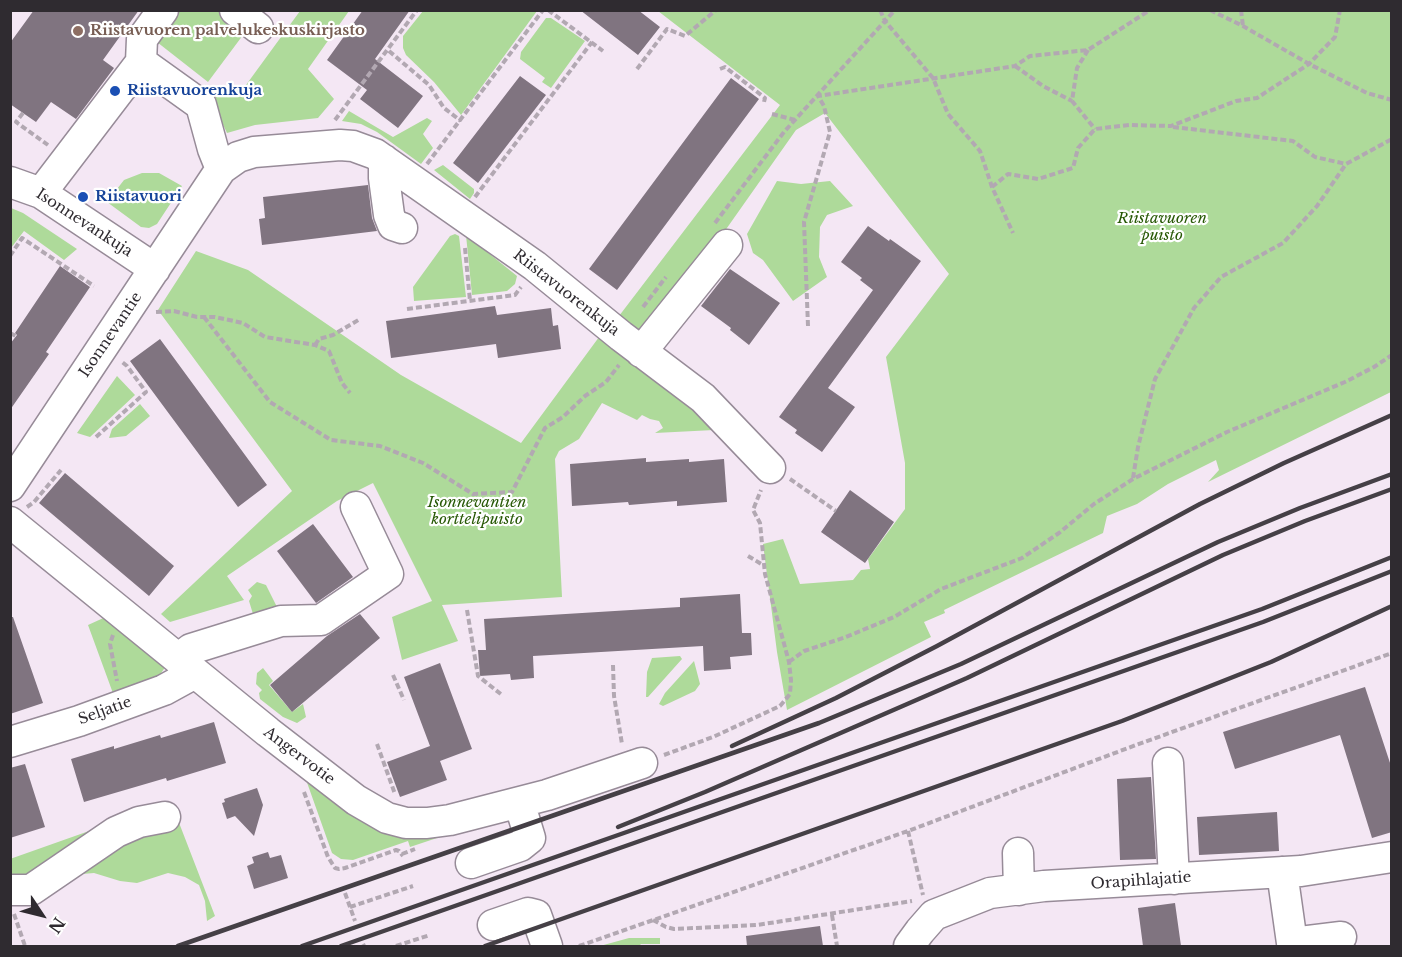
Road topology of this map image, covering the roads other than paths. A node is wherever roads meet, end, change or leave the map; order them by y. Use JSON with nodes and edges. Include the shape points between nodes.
{"nodes":[{"id":1,"x":163,"y":10,"type":"edge"},
{"id":2,"x":141,"y":62,"type":"junction"},
{"id":3,"x":384,"y":160,"type":"junction"},
{"id":4,"x":216,"y":176,"type":"junction"},
{"id":5,"x":10,"y":182,"type":"edge"},
{"id":6,"x":41,"y":193,"type":"junction"},
{"id":7,"x":402,"y":228,"type":"dead end"},
{"id":8,"x":720,"y":235,"type":"road end"},
{"id":9,"x":155,"y":269,"type":"junction"},
{"id":10,"x":637,"y":348,"type":"junction"},
{"id":11,"x":770,"y":468,"type":"road end"},
{"id":12,"x":16,"y":505,"type":"edge"},
{"id":13,"x":356,"y":507,"type":"dead end"},
{"id":14,"x":187,"y":666,"type":"junction"},
{"id":15,"x":10,"y":742,"type":"edge"},
{"id":16,"x":642,"y":763,"type":"road end"},
{"id":17,"x":1168,"y":763,"type":"dead end"},
{"id":18,"x":516,"y":803,"type":"junction"},
{"id":19,"x":165,"y":817,"type":"dead end"},
{"id":20,"x":1018,"y":853,"type":"dead end"},
{"id":21,"x":1392,"y":857,"type":"edge"},
{"id":22,"x":471,"y":863,"type":"dead end"},
{"id":23,"x":1282,"y":872,"type":"junction"},
{"id":24,"x":1174,"y":879,"type":"junction"},
{"id":25,"x":10,"y":890,"type":"edge"},
{"id":26,"x":1019,"y":890,"type":"junction"},
{"id":27,"x":493,"y":925,"type":"dead end"},
{"id":28,"x":1341,"y":937,"type":"dead end"},
{"id":29,"x":547,"y":946,"type":"edge"},
{"id":30,"x":909,"y":946,"type":"edge"}],
"edges":[{"from":1,"to":2,"type":"street","via":[[141,39]]},
{"from":2,"to":4,"type":"street","via":[[201,105]]},
{"from":2,"to":6,"type":"street"},
{"from":3,"to":4,"type":"street","name":"Riistavuorenkuja","via":[[359,147],[340,145],[254,152],[238,157]]},
{"from":3,"to":7,"type":"street","via":[[389,215],[393,225]]},
{"from":3,"to":10,"type":"street","name":"Riistavuorenkuja","via":[[465,210]]},
{"from":4,"to":9,"type":"street","name":"Isonnevantie"},
{"from":5,"to":6,"type":"street","name":"Isonnevankuja"},
{"from":6,"to":9,"type":"street","name":"Isonnevankuja"},
{"from":8,"to":10,"type":"street"},
{"from":9,"to":12,"type":"street","name":"Isonnevantie"},
{"from":10,"to":11,"type":"street","name":"Riistavuorenkuja","via":[[703,398]]},
{"from":12,"to":14,"type":"street","name":"Angervotie","via":[[124,615]]},
{"from":13,"to":14,"type":"street","name":"Seljatie","via":[[393,585],[321,620],[281,621],[191,649]]},
{"from":14,"to":15,"type":"street","name":"Seljatie","via":[[164,690]]},
{"from":14,"to":18,"type":"street","name":"Angervotie","via":[[373,811],[406,823],[450,820]]},
{"from":16,"to":18,"type":"street","name":"Angervotie"},
{"from":17,"to":24,"type":"street"},
{"from":18,"to":22,"type":"street","via":[[530,838],[520,846]]},
{"from":19,"to":25,"type":"street","via":[[116,832],[31,890]]},
{"from":20,"to":26,"type":"street"},
{"from":21,"to":23,"type":"street","name":"Orapihlajatie"},
{"from":23,"to":24,"type":"street","name":"Orapihlajatie"},
{"from":23,"to":28,"type":"street","via":[[1292,943]]},
{"from":24,"to":26,"type":"street","name":"Orapihlajatie"},
{"from":26,"to":30,"type":"street","name":"Orapihlajatie","via":[[990,893],[934,915]]},
{"from":27,"to":29,"type":"street","via":[[528,913],[536,915]]}]}
